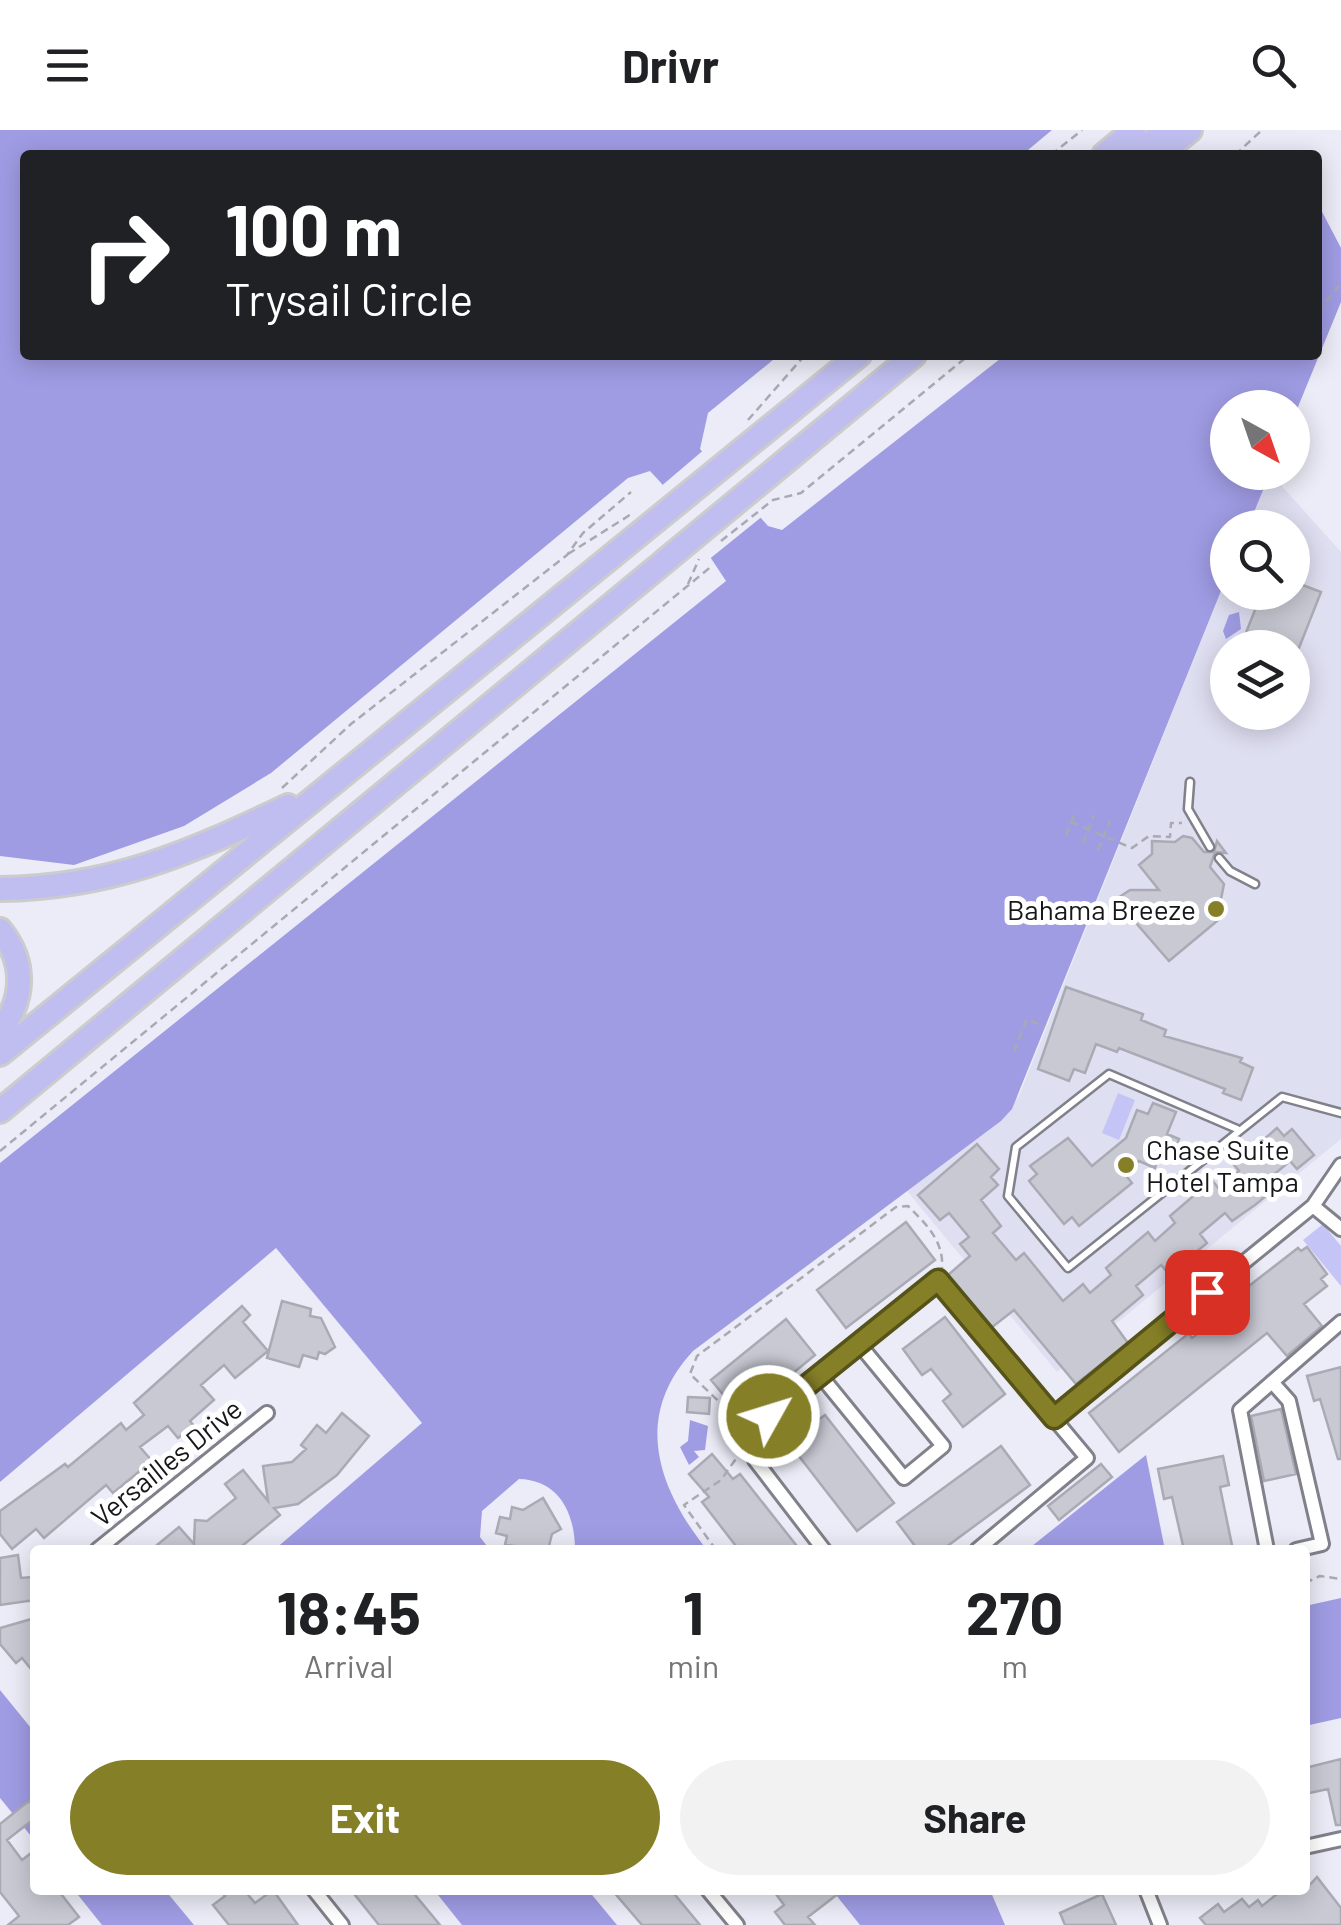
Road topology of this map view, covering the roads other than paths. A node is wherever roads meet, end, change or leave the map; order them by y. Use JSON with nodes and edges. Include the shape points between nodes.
{"nodes":[{"id":1,"x":1134,"y":130,"type":"edge"},
{"id":2,"x":1166,"y":130,"type":"edge"},
{"id":3,"x":1190,"y":130,"type":"edge"},
{"id":4,"x":1110,"y":150,"type":"edge"},
{"id":5,"x":1142,"y":150,"type":"edge"},
{"id":6,"x":1166,"y":150,"type":"edge"},
{"id":7,"x":853,"y":360,"type":"edge"},
{"id":8,"x":909,"y":360,"type":"edge"},
{"id":9,"x":1190,"y":782,"type":"dead end"},
{"id":10,"x":322,"y":789,"type":"junction"},
{"id":11,"x":1210,"y":847,"type":"dead end"},
{"id":12,"x":1220,"y":858,"type":"dead end"},
{"id":13,"x":1255,"y":884,"type":"dead end"},
{"id":14,"x":0,"y":889,"type":"edge"},
{"id":15,"x":0,"y":930,"type":"edge"},
{"id":16,"x":0,"y":1032,"type":"edge"},
{"id":17,"x":0,"y":1054,"type":"edge"},
{"id":18,"x":0,"y":1110,"type":"edge"},
{"id":19,"x":1341,"y":1113,"type":"edge"},
{"id":20,"x":1238,"y":1130,"type":"junction"},
{"id":21,"x":1341,"y":1165,"type":"edge"},
{"id":22,"x":1313,"y":1206,"type":"junction"},
{"id":23,"x":1341,"y":1229,"type":"edge"},
{"id":24,"x":1341,"y":1322,"type":"edge"},
{"id":25,"x":859,"y":1344,"type":"junction"},
{"id":26,"x":820,"y":1374,"type":"junction"},
{"id":27,"x":1272,"y":1382,"type":"junction"},
{"id":28,"x":266,"y":1412,"type":"dead end"},
{"id":29,"x":1054,"y":1418,"type":"junction"},
{"id":30,"x":103,"y":1545,"type":"edge"},
{"id":31,"x":820,"y":1545,"type":"edge"},
{"id":32,"x":983,"y":1545,"type":"edge"},
{"id":33,"x":1266,"y":1545,"type":"edge"},
{"id":34,"x":1310,"y":1547,"type":"edge"},
{"id":35,"x":1336,"y":1841,"type":"edge"},
{"id":36,"x":1310,"y":1846,"type":"edge"},
{"id":37,"x":1341,"y":1854,"type":"edge"},
{"id":38,"x":318,"y":1895,"type":"edge"},
{"id":39,"x":712,"y":1895,"type":"edge"},
{"id":40,"x":1149,"y":1895,"type":"edge"},
{"id":41,"x":342,"y":1925,"type":"edge"},
{"id":42,"x":737,"y":1925,"type":"edge"},
{"id":43,"x":1160,"y":1925,"type":"edge"}],
"edges":[{"from":1,"to":4,"type":"highway"},
{"from":2,"to":5,"type":"highway"},
{"from":3,"to":6,"type":"highway"},
{"from":7,"to":10,"type":"highway"},
{"from":8,"to":18,"type":"highway","via":[[759,496]]},
{"from":9,"to":11,"type":"lane","via":[[1188,809]]},
{"from":10,"to":14,"type":"highway","via":[[191,852],[115,877]]},
{"from":10,"to":17,"type":"highway"},
{"from":12,"to":13,"type":"lane"},
{"from":15,"to":16,"type":"highway","via":[[15,953],[20,983]]},
{"from":19,"to":20,"type":"lane","via":[[1288,1096]]},
{"from":20,"to":20,"type":"lane","via":[[1068,1268],[1008,1196],[1016,1148],[1109,1074]]},
{"from":21,"to":22,"type":"street"},
{"from":22,"to":23,"type":"street"},
{"from":22,"to":29,"type":"street"},
{"from":24,"to":27,"type":"street"},
{"from":25,"to":26,"type":"street"},
{"from":25,"to":26,"type":"street","via":[[943,1446],[904,1478]]},
{"from":25,"to":29,"type":"street","via":[[938,1280]]},
{"from":26,"to":31,"type":"street","via":[[769,1416],[754,1438],[755,1460]]},
{"from":27,"to":33,"type":"street","via":[[1240,1410]]},
{"from":27,"to":34,"type":"street","via":[[1288,1401],[1322,1544]]},
{"from":28,"to":30,"type":"street","name":"Versailles Drive"},
{"from":29,"to":32,"type":"street","via":[[1088,1458]]},
{"from":35,"to":36,"type":"street"},
{"from":35,"to":37,"type":"street"},
{"from":38,"to":41,"type":"street"},
{"from":39,"to":42,"type":"street"},
{"from":40,"to":43,"type":"street"}]}
